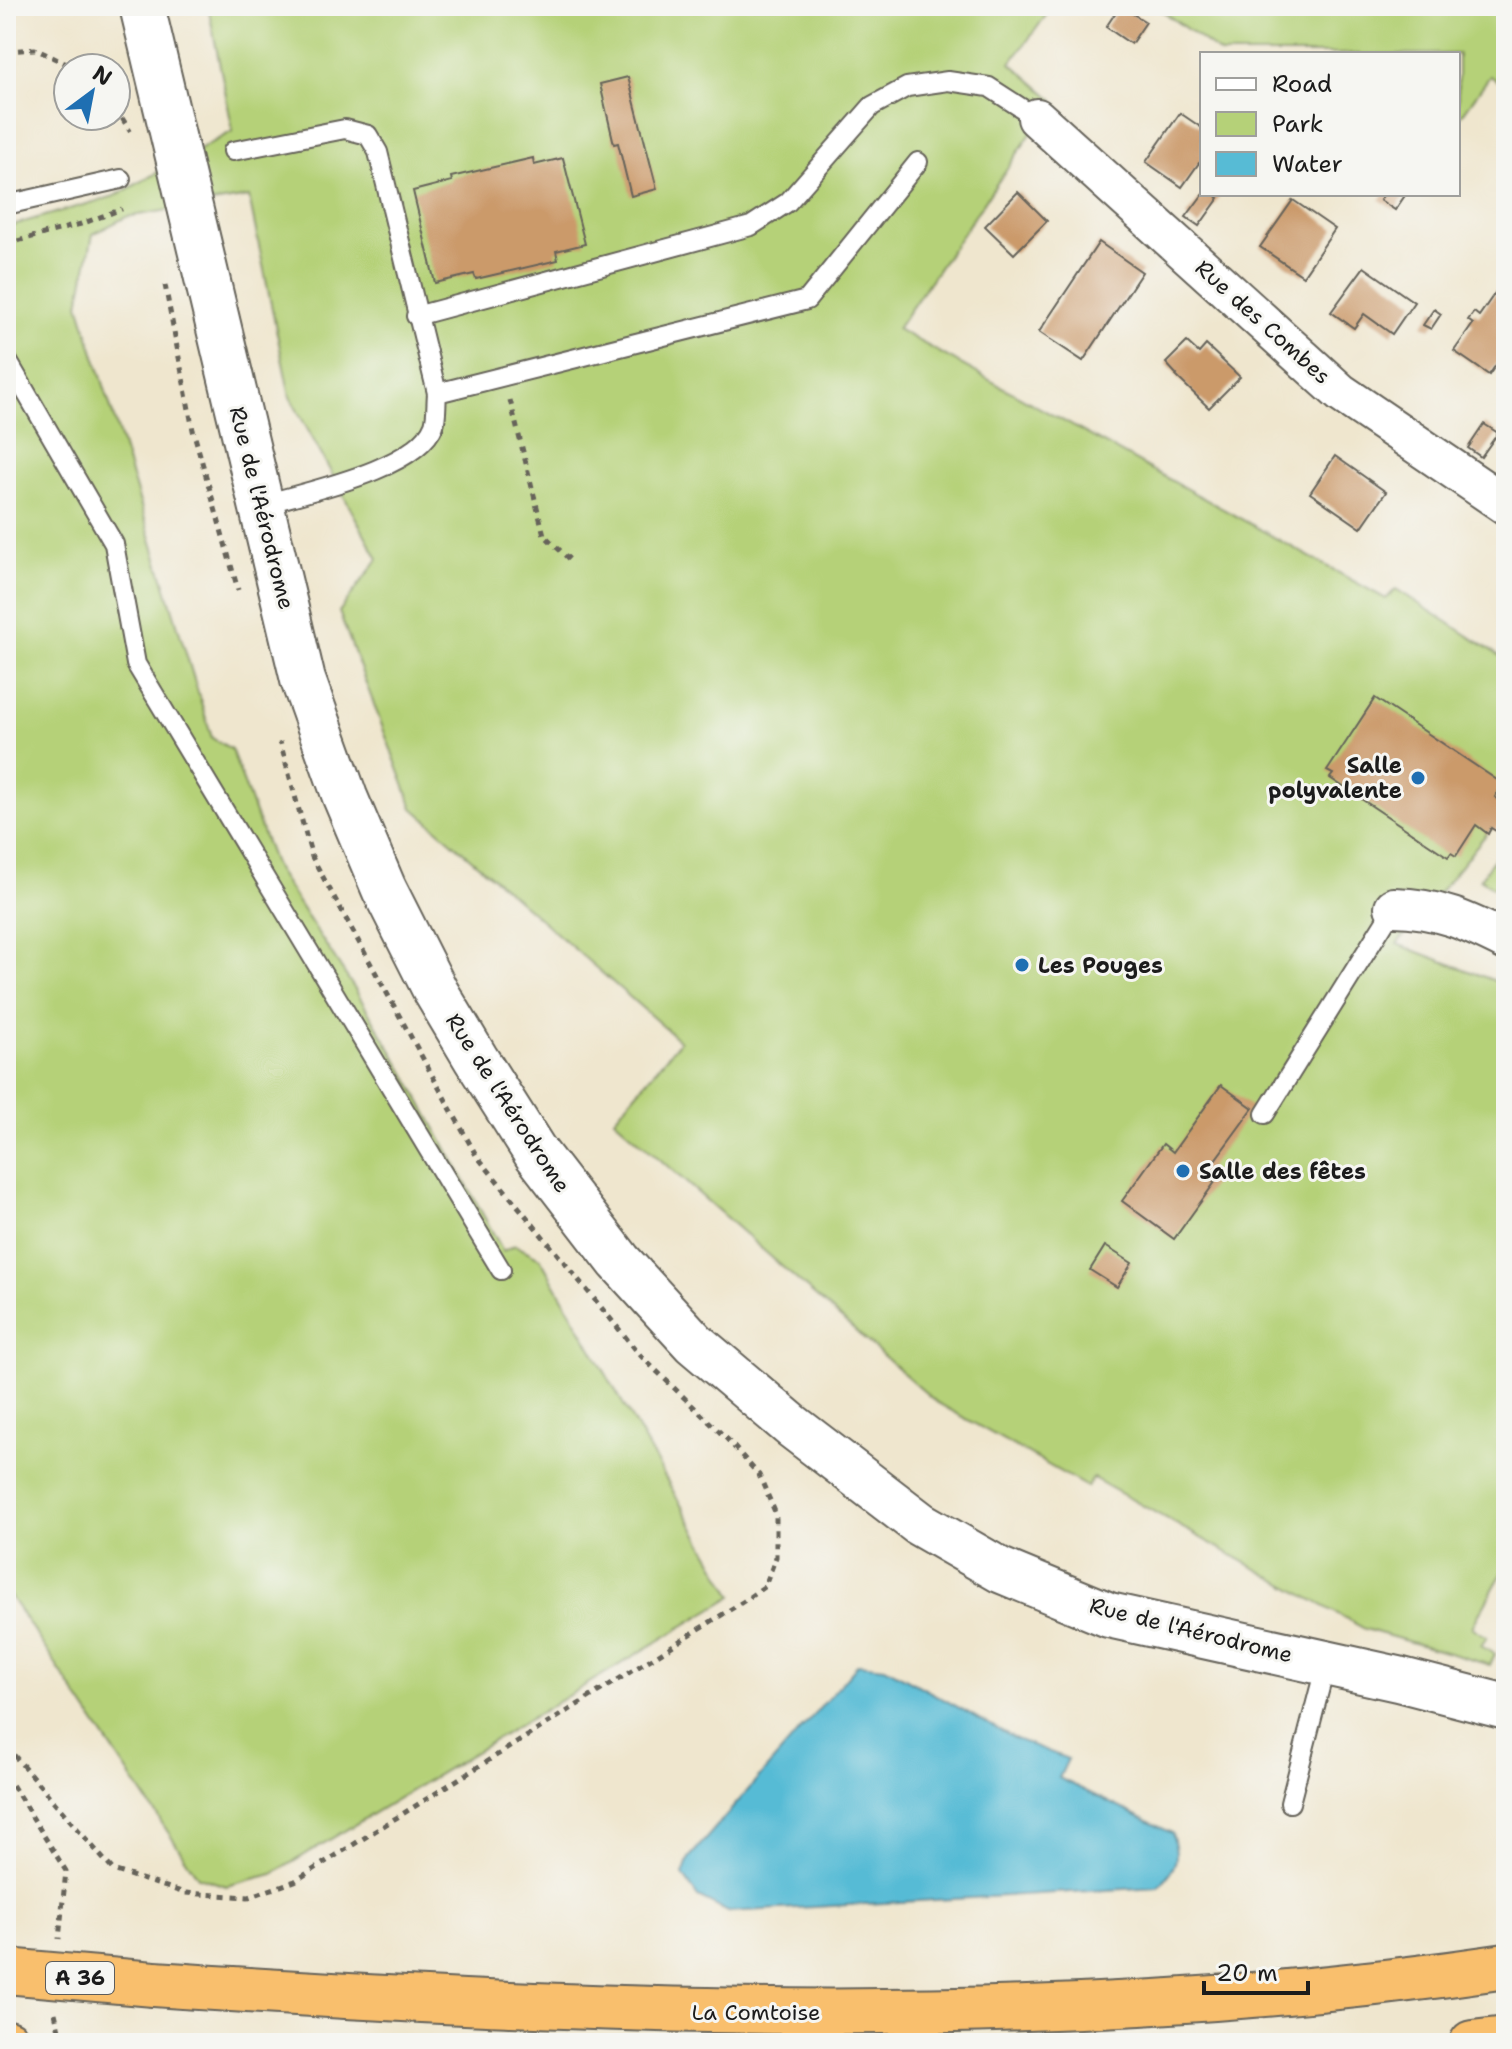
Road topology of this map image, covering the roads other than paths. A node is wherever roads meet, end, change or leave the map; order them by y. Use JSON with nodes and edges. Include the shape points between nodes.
{"nodes":[{"id":1,"x":142,"y":6,"type":"edge"},
{"id":2,"x":1037,"y":118,"type":"joint"},
{"id":3,"x":233,"y":151,"type":"dead end"},
{"id":4,"x":918,"y":162,"type":"dead end"},
{"id":5,"x":121,"y":179,"type":"dead end"},
{"id":6,"x":6,"y":205,"type":"edge"},
{"id":7,"x":416,"y":316,"type":"junction"},
{"id":8,"x":6,"y":358,"type":"edge"},
{"id":9,"x":437,"y":393,"type":"junction"},
{"id":10,"x":1503,"y":495,"type":"edge"},
{"id":11,"x":261,"y":505,"type":"junction"},
{"id":12,"x":1394,"y":907,"type":"joint"},
{"id":13,"x":1506,"y":941,"type":"edge"},
{"id":14,"x":1265,"y":1114,"type":"dead end"},
{"id":15,"x":501,"y":1270,"type":"dead end"},
{"id":16,"x":1326,"y":1664,"type":"junction"},
{"id":17,"x":1506,"y":1707,"type":"edge"},
{"id":18,"x":1290,"y":1803,"type":"dead end"},
{"id":19,"x":1506,"y":1966,"type":"edge"},
{"id":20,"x":6,"y":1971,"type":"edge"},
{"id":21,"x":1506,"y":2039,"type":"edge"},
{"id":22,"x":1472,"y":2043,"type":"edge"}],
"edges":[{"from":1,"to":11,"type":"street","name":"Rue de l'Aérodrome"},
{"from":2,"to":7,"type":"lane","via":[[989,87],[948,81],[907,87],[872,106],[788,202],[751,226]]},
{"from":2,"to":10,"type":"street","name":"Rue des Combes","via":[[1341,393]]},
{"from":3,"to":7,"type":"lane","via":[[345,129],[368,135],[378,152]]},
{"from":4,"to":9,"type":"lane","via":[[807,300]]},
{"from":5,"to":6,"type":"lane"},
{"from":7,"to":9,"type":"lane"},
{"from":8,"to":15,"type":"lane","via":[[114,544],[136,664]]},
{"from":9,"to":11,"type":"lane","via":[[434,425],[416,449],[378,470]]},
{"from":11,"to":16,"type":"street","name":"Rue de l'Aérodrome","via":[[303,680],[340,783],[384,889],[436,992],[535,1152],[619,1261],[694,1343],[920,1524],[1000,1570],[1109,1615]]},
{"from":12,"to":13,"type":"street","via":[[1458,917]]},
{"from":12,"to":14,"type":"lane"},
{"from":16,"to":17,"type":"street","name":"Rue de l'Aérodrome"},
{"from":16,"to":18,"type":"lane"},
{"from":19,"to":20,"type":"highway","name":"La Comtoise","number":"A 36","bridge":true,"via":[[1202,1998],[977,2011],[674,2012],[358,1998]]},
{"from":21,"to":22,"type":"highway"}]}
